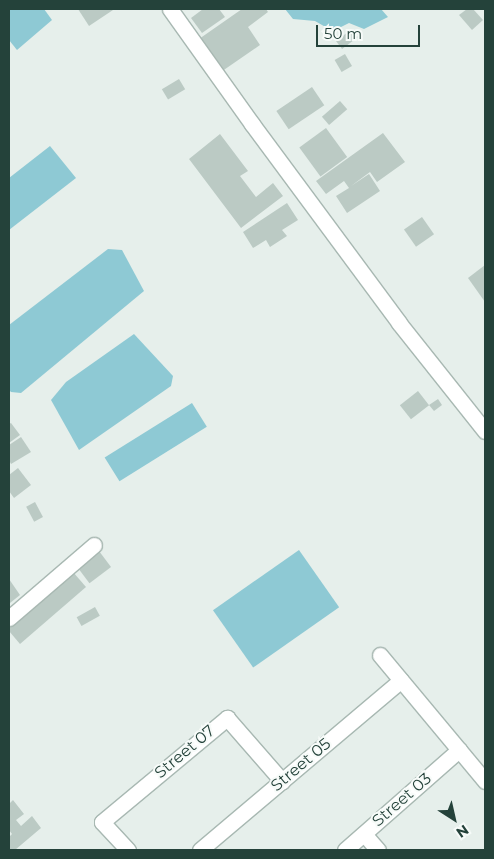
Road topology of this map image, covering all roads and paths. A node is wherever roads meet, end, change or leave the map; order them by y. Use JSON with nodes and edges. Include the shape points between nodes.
{"nodes":[{"id":1,"x":170,"y":9,"type":"edge"},
{"id":2,"x":485,"y":431,"type":"edge"},
{"id":3,"x":94,"y":545,"type":"dead end"},
{"id":4,"x":9,"y":618,"type":"edge"},
{"id":5,"x":380,"y":655,"type":"dead end"},
{"id":6,"x":401,"y":680,"type":"junction"},
{"id":7,"x":459,"y":750,"type":"junction"},
{"id":8,"x":282,"y":781,"type":"junction"},
{"id":9,"x":485,"y":781,"type":"edge"},
{"id":10,"x":364,"y":834,"type":"junction"},
{"id":11,"x":128,"y":850,"type":"edge"},
{"id":12,"x":200,"y":850,"type":"edge"},
{"id":13,"x":345,"y":850,"type":"edge"},
{"id":14,"x":378,"y":850,"type":"edge"}],
"edges":[{"from":1,"to":2,"type":"street","via":[[399,323]]},
{"from":3,"to":4,"type":"street"},
{"from":5,"to":6,"type":"street"},
{"from":6,"to":7,"type":"street"},
{"from":6,"to":8,"type":"street","name":"Street 05"},
{"from":7,"to":9,"type":"street"},
{"from":7,"to":10,"type":"street","name":"Street 03"},
{"from":8,"to":11,"type":"street","name":"Street 07","via":[[227,718],[102,822]]},
{"from":8,"to":12,"type":"street","name":"Street 05"},
{"from":10,"to":13,"type":"street","name":"Street 03"},
{"from":10,"to":14,"type":"street"}]}
